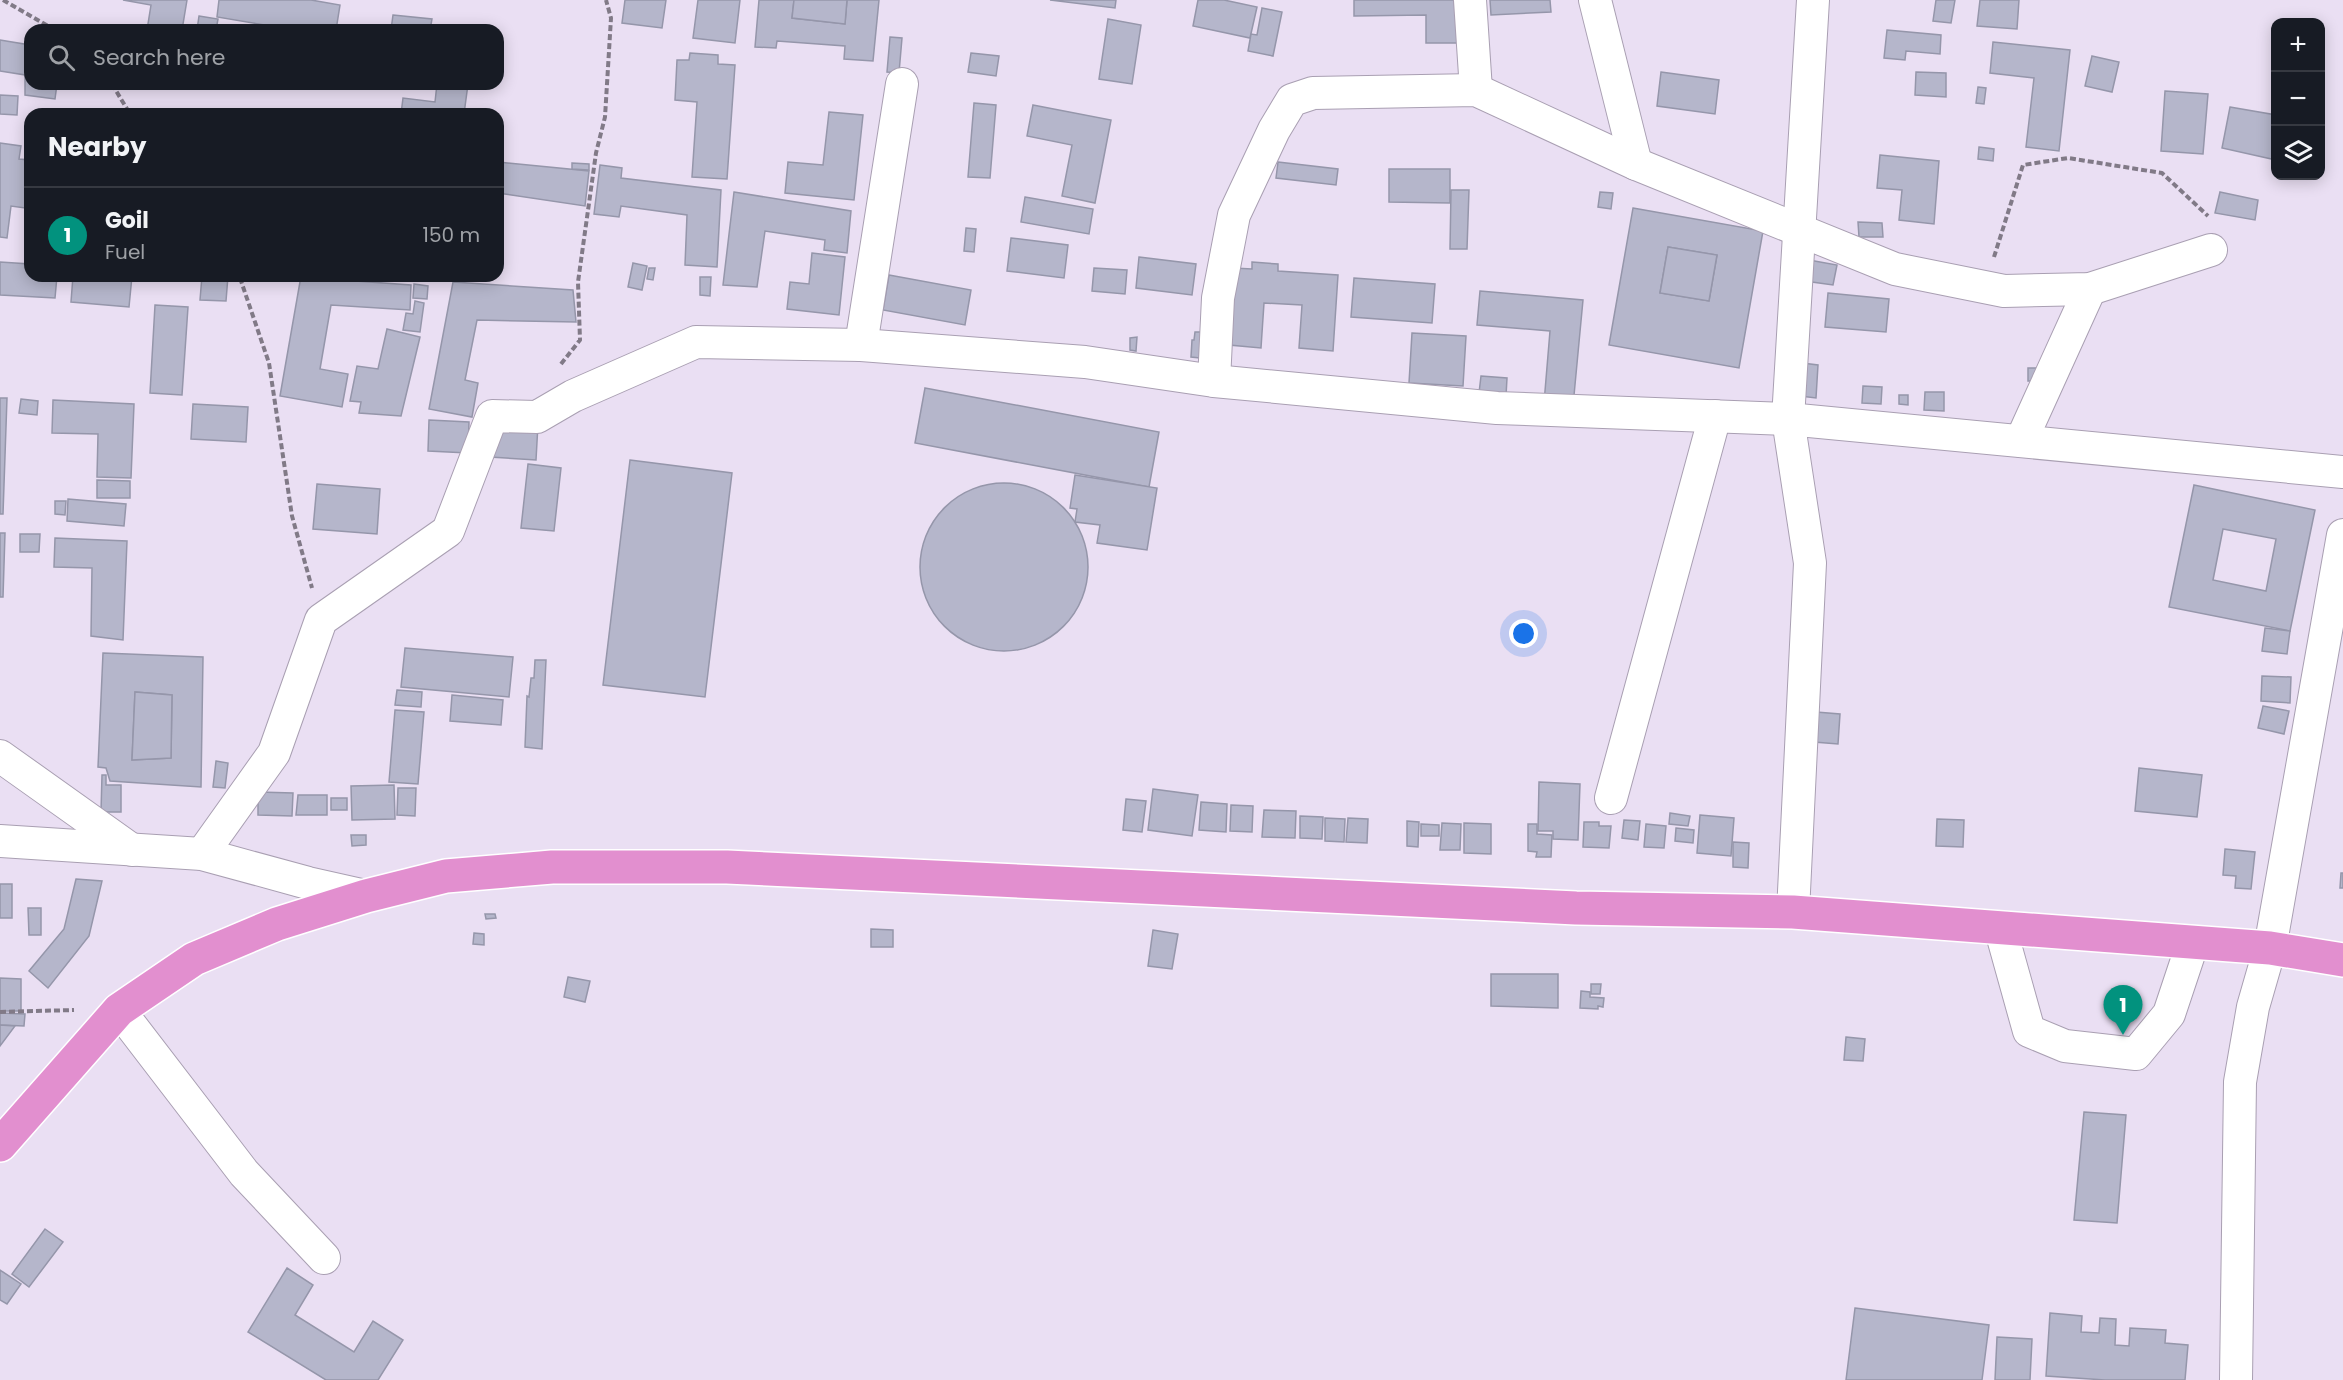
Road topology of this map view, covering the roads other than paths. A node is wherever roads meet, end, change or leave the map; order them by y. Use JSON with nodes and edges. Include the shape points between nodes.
{"nodes":[{"id":1,"x":1470,"y":0,"type":"edge"},
{"id":2,"x":1595,"y":0,"type":"edge"},
{"id":3,"x":1813,"y":0,"type":"edge"},
{"id":4,"x":902,"y":84,"type":"dead end"},
{"id":5,"x":1476,"y":90,"type":"junction"},
{"id":6,"x":1636,"y":164,"type":"junction"},
{"id":7,"x":1799,"y":229,"type":"junction"},
{"id":8,"x":2211,"y":250,"type":"dead end"},
{"id":9,"x":2090,"y":289,"type":"junction"},
{"id":10,"x":861,"y":345,"type":"junction"},
{"id":11,"x":1214,"y":381,"type":"junction"},
{"id":12,"x":1714,"y":416,"type":"junction"},
{"id":13,"x":1788,"y":419,"type":"junction"},
{"id":14,"x":2021,"y":441,"type":"junction"},
{"id":15,"x":2343,"y":472,"type":"edge"},
{"id":16,"x":2343,"y":535,"type":"edge"},
{"id":17,"x":0,"y":756,"type":"edge"},
{"id":18,"x":1611,"y":798,"type":"dead end"},
{"id":19,"x":0,"y":841,"type":"edge"},
{"id":20,"x":132,"y":850,"type":"junction"},
{"id":21,"x":202,"y":854,"type":"junction"},
{"id":22,"x":366,"y":896,"type":"junction"},
{"id":23,"x":1793,"y":912,"type":"junction"},
{"id":24,"x":2000,"y":927,"type":"junction"},
{"id":25,"x":2193,"y":942,"type":"junction"},
{"id":26,"x":2270,"y":948,"type":"junction"},
{"id":27,"x":2343,"y":960,"type":"edge"},
{"id":28,"x":120,"y":1010,"type":"junction"},
{"id":29,"x":0,"y":1145,"type":"edge"},
{"id":30,"x":324,"y":1258,"type":"dead end"},
{"id":31,"x":2236,"y":1380,"type":"edge"}],
"edges":[{"from":1,"to":5,"type":"street"},
{"from":2,"to":6,"type":"street"},
{"from":3,"to":7,"type":"street"},
{"from":4,"to":10,"type":"street"},
{"from":5,"to":6,"type":"street"},
{"from":5,"to":11,"type":"street","via":[[1313,93],[1292,100],[1234,216],[1218,298]]},
{"from":6,"to":7,"type":"street"},
{"from":7,"to":9,"type":"street","via":[[1895,269],[2004,291]]},
{"from":7,"to":13,"type":"street"},
{"from":8,"to":9,"type":"street"},
{"from":9,"to":14,"type":"street"},
{"from":10,"to":11,"type":"street","via":[[1085,362]]},
{"from":10,"to":21,"type":"street","via":[[696,342],[573,396],[537,417],[492,416],[448,531],[321,620],[274,753]]},
{"from":11,"to":12,"type":"street","via":[[1497,408]]},
{"from":12,"to":13,"type":"street"},
{"from":12,"to":18,"type":"street"},
{"from":13,"to":14,"type":"street"},
{"from":13,"to":23,"type":"street","via":[[1810,563]]},
{"from":14,"to":15,"type":"street"},
{"from":16,"to":26,"type":"street"},
{"from":17,"to":20,"type":"street"},
{"from":19,"to":20,"type":"street"},
{"from":20,"to":21,"type":"street"},
{"from":21,"to":22,"type":"street"},
{"from":22,"to":23,"type":"highway","via":[[446,876],[552,867],[727,867],[1576,908]]},
{"from":22,"to":28,"type":"highway","via":[[277,924],[194,959]]},
{"from":23,"to":24,"type":"highway"},
{"from":24,"to":25,"type":"highway"},
{"from":24,"to":25,"type":"street","via":[[2029,1030],[2065,1046],[2136,1054],[2169,1014]]},
{"from":25,"to":26,"type":"highway"},
{"from":26,"to":27,"type":"highway"},
{"from":26,"to":31,"type":"street","via":[[2253,1007],[2240,1083]]},
{"from":28,"to":29,"type":"highway"},
{"from":28,"to":30,"type":"street","via":[[244,1173]]}]}
